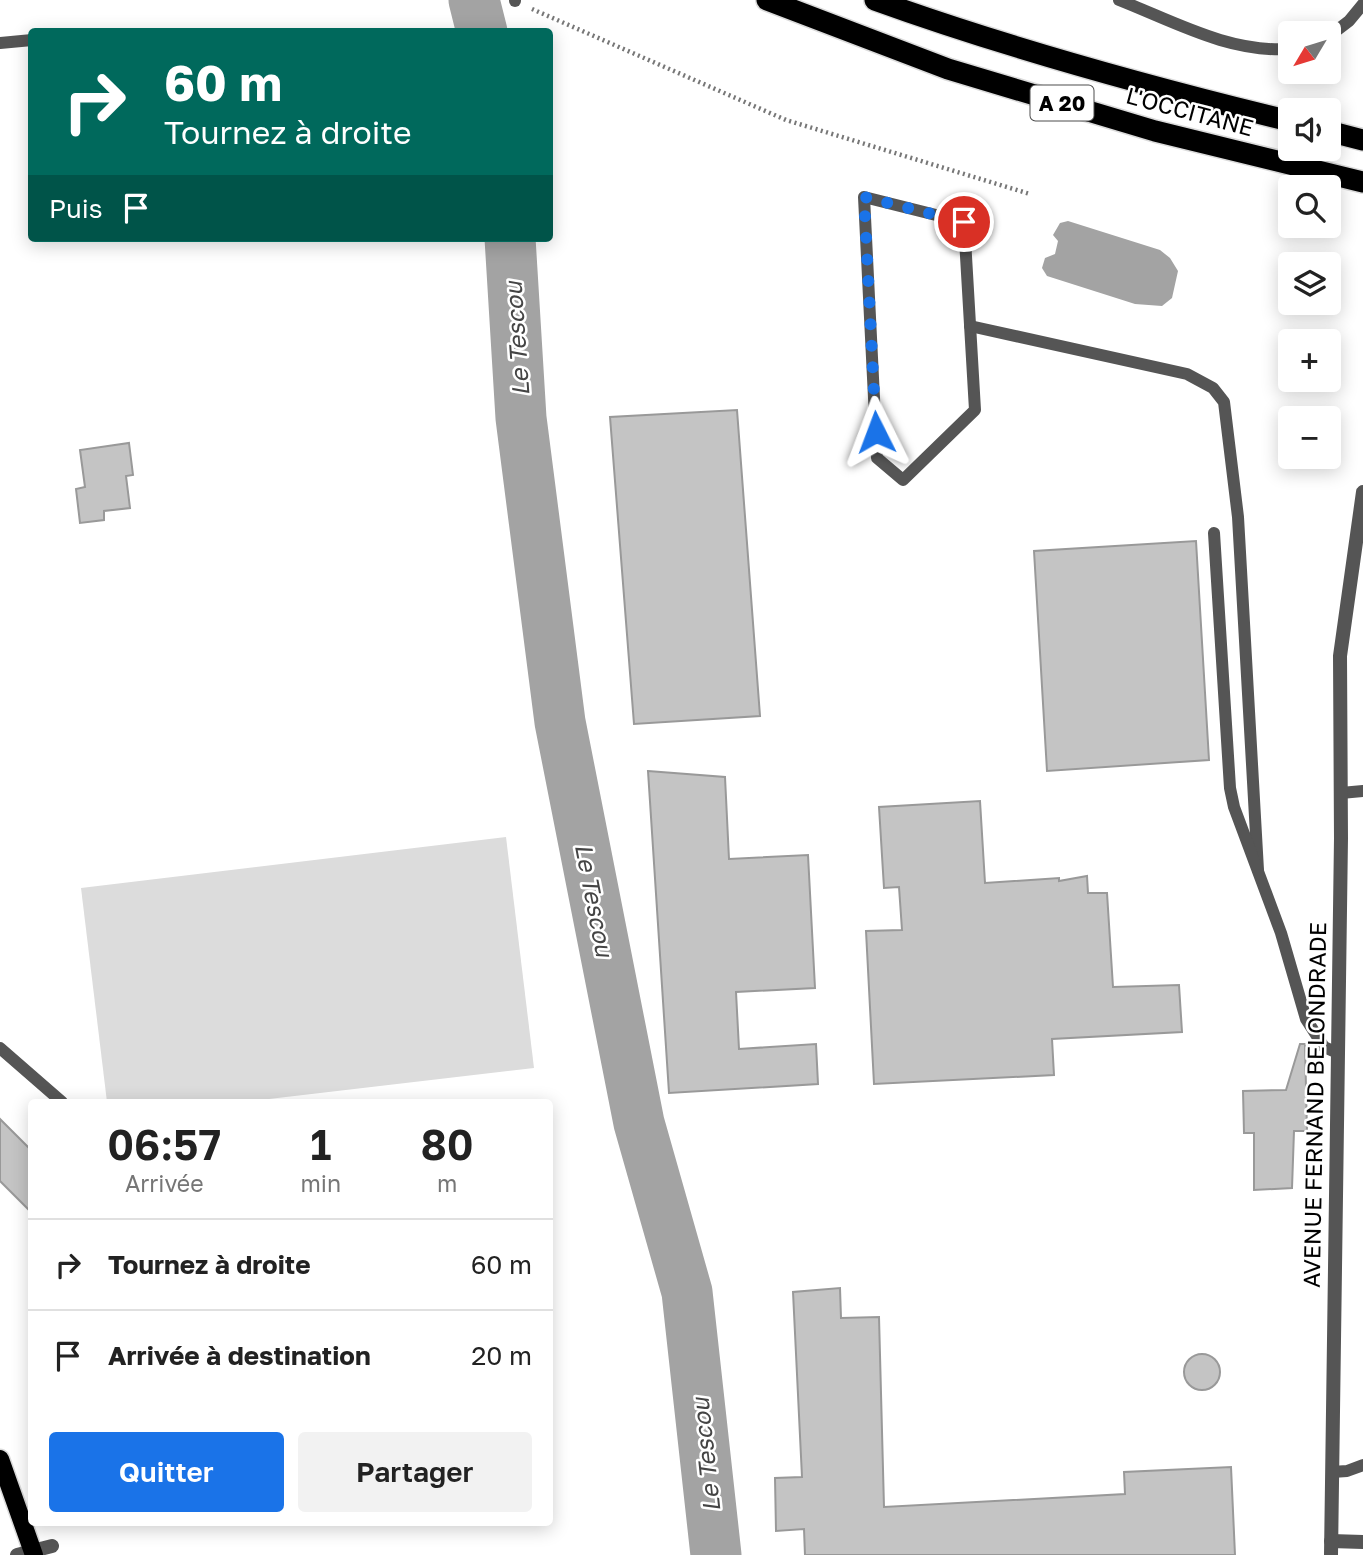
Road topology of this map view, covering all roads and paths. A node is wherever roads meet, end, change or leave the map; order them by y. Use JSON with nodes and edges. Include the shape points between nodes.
{"nodes":[{"id":1,"x":767,"y":0,"type":"edge"},
{"id":2,"x":875,"y":0,"type":"edge"},
{"id":3,"x":1119,"y":0,"type":"edge"},
{"id":4,"x":515,"y":1,"type":"edge"},
{"id":5,"x":1363,"y":4,"type":"edge"},
{"id":6,"x":1341,"y":27,"type":"edge"},
{"id":7,"x":28,"y":40,"type":"edge"},
{"id":8,"x":0,"y":43,"type":"edge"},
{"id":9,"x":1278,"y":50,"type":"edge"},
{"id":10,"x":1278,"y":118,"type":"edge"},
{"id":11,"x":1341,"y":134,"type":"edge"},
{"id":12,"x":1363,"y":140,"type":"edge"},
{"id":13,"x":1363,"y":182,"type":"edge"},
{"id":14,"x":1030,"y":194,"type":"dead end"},
{"id":15,"x":970,"y":326,"type":"junction"},
{"id":16,"x":1363,"y":492,"type":"edge"},
{"id":17,"x":1214,"y":533,"type":"dead end"},
{"id":18,"x":1363,"y":791,"type":"edge"},
{"id":19,"x":1340,"y":793,"type":"junction"},
{"id":20,"x":1258,"y":870,"type":"junction"},
{"id":21,"x":0,"y":1048,"type":"edge"},
{"id":22,"x":1338,"y":1053,"type":"junction"},
{"id":23,"x":59,"y":1099,"type":"edge"},
{"id":24,"x":0,"y":1459,"type":"edge"},
{"id":25,"x":1363,"y":1465,"type":"edge"},
{"id":26,"x":1332,"y":1472,"type":"junction"},
{"id":27,"x":1363,"y":1542,"type":"edge"},
{"id":28,"x":52,"y":1546,"type":"dead end"},
{"id":29,"x":1331,"y":1548,"type":"edge"},
{"id":30,"x":28,"y":1554,"type":"edge"}],
"edges":[{"from":1,"to":13,"type":"highway","name":"L'OCCITANE","number":"A 20","via":[[948,69],[1155,131]]},
{"from":2,"to":10,"type":"highway","name":"L'OCCITANE","number":"A 20","via":[[960,31]]},
{"from":3,"to":9,"type":"lane","via":[[1233,46]]},
{"from":4,"to":14,"type":"path","via":[[786,120]]},
{"from":5,"to":6,"type":"lane"},
{"from":7,"to":8,"type":"lane"},
{"from":11,"to":12,"type":"highway"},
{"from":15,"to":15,"type":"lane","via":[[964,222],[864,197],[877,458],[904,480],[975,410]]},
{"from":15,"to":20,"type":"lane","via":[[1187,374],[1213,388],[1224,402],[1238,517]]},
{"from":16,"to":19,"type":"street","name":"AVENUE FERNAND BELONDRADE","via":[[1340,656]]},
{"from":17,"to":20,"type":"lane","via":[[1230,788]]},
{"from":18,"to":19,"type":"lane"},
{"from":19,"to":22,"type":"street","name":"AVENUE FERNAND BELONDRADE"},
{"from":20,"to":22,"type":"lane","via":[[1306,1019],[1324,1047]]},
{"from":21,"to":23,"type":"lane"},
{"from":22,"to":26,"type":"street","name":"AVENUE FERNAND BELONDRADE"},
{"from":24,"to":30,"type":"main road"},
{"from":25,"to":26,"type":"lane"},
{"from":26,"to":29,"type":"street","name":"AVENUE FERNAND BELONDRADE"},
{"from":27,"to":29,"type":"street"},
{"from":28,"to":30,"type":"street"}]}
